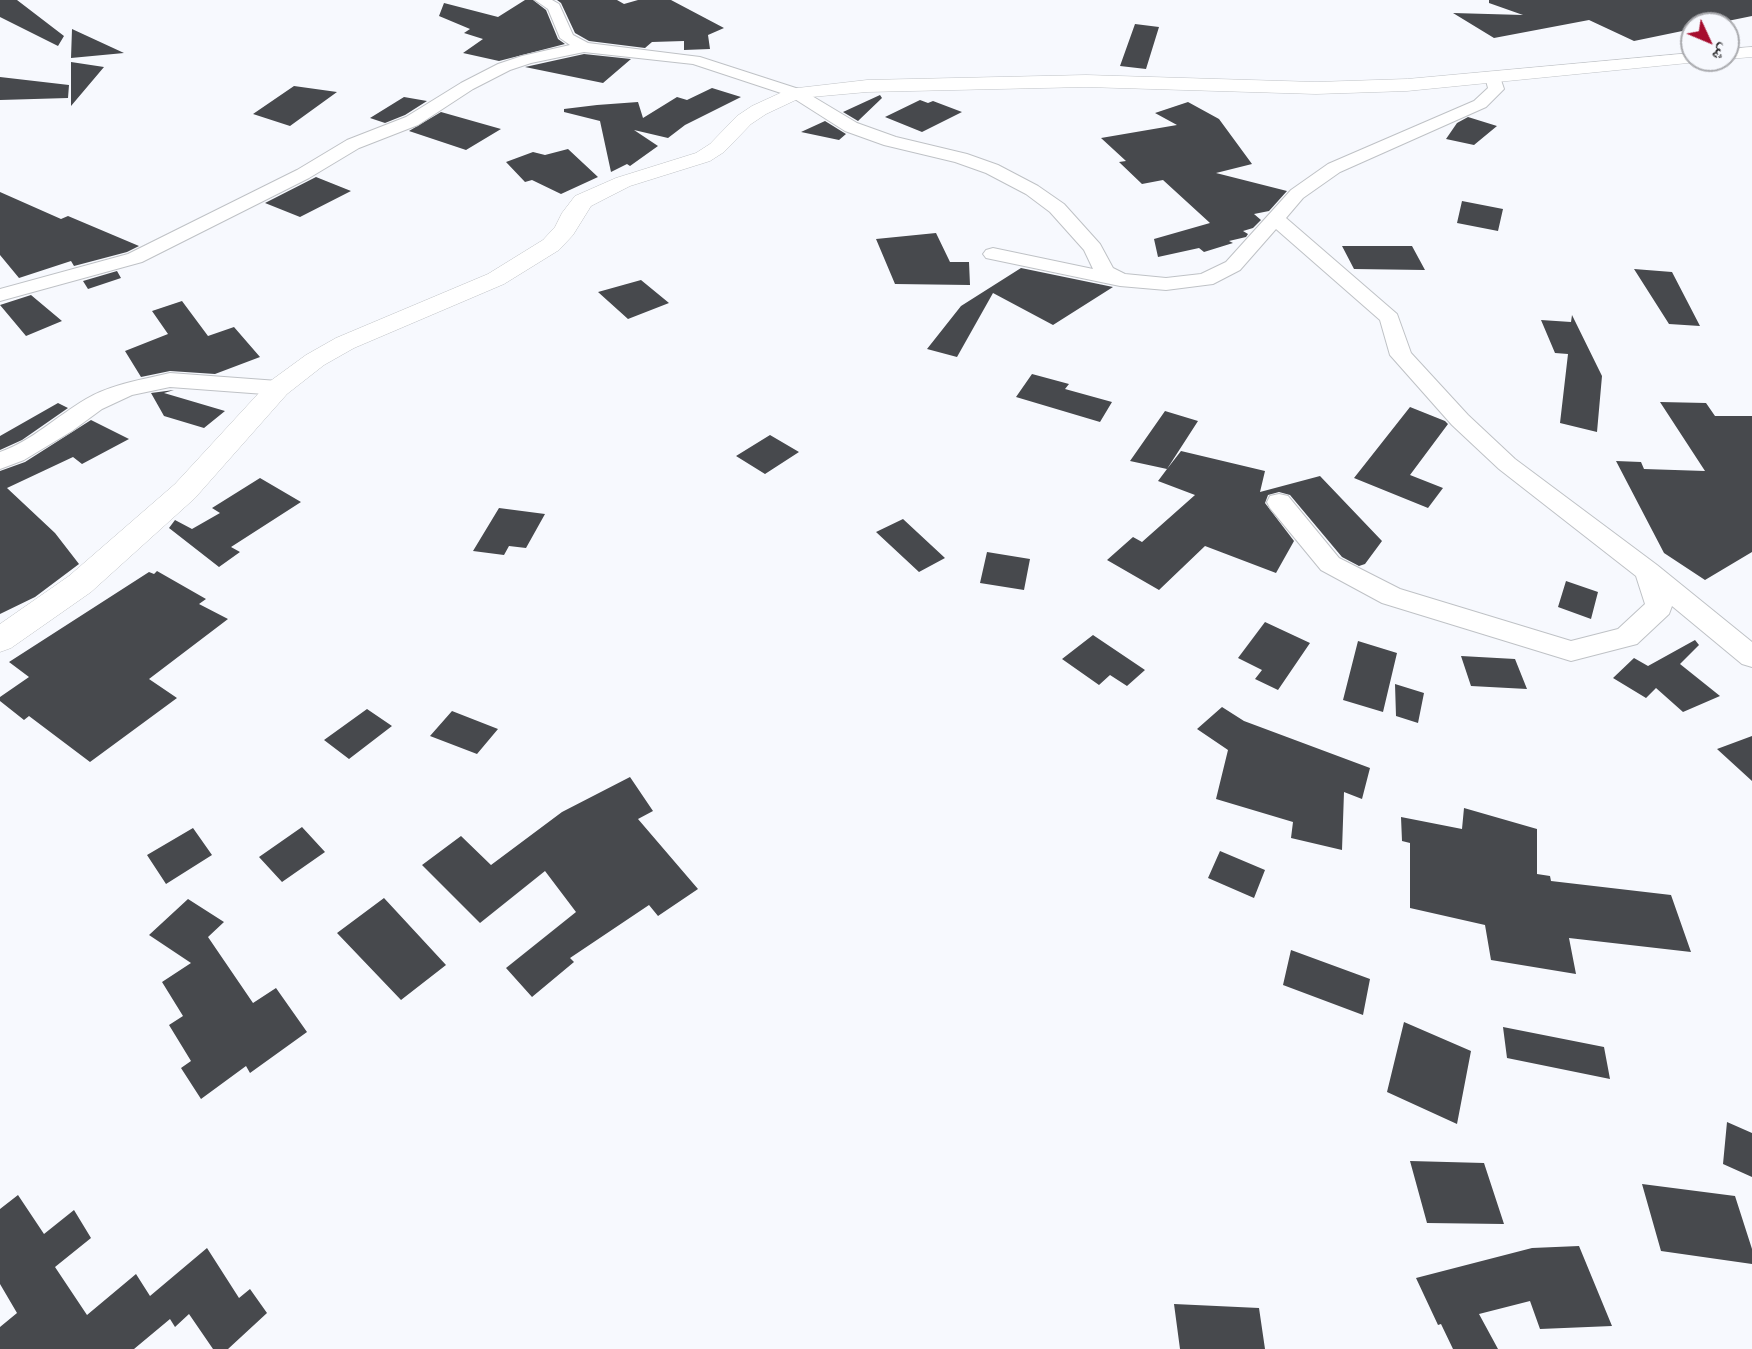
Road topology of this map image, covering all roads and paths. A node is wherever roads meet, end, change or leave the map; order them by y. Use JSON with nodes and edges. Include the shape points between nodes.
{"nodes":[{"id":1,"x":542,"y":0,"type":"edge"},
{"id":2,"x":584,"y":47,"type":"junction"},
{"id":3,"x":1680,"y":59,"type":"edge"},
{"id":4,"x":1493,"y":77,"type":"junction"},
{"id":5,"x":796,"y":93,"type":"junction"},
{"id":6,"x":1276,"y":219,"type":"junction"},
{"id":7,"x":993,"y":254,"type":"dead end"},
{"id":8,"x":1120,"y":280,"type":"junction"},
{"id":9,"x":0,"y":295,"type":"edge"},
{"id":10,"x":278,"y":388,"type":"junction"},
{"id":11,"x":0,"y":461,"type":"edge"},
{"id":12,"x":1279,"y":502,"type":"dead end"},
{"id":13,"x":1648,"y":571,"type":"junction"},
{"id":14,"x":0,"y":640,"type":"edge"},
{"id":15,"x":1752,"y":657,"type":"edge"}],
"edges":[{"from":1,"to":2,"type":"street","via":[[554,7],[567,38]]},
{"from":2,"to":5,"type":"street","via":[[695,60]]},
{"from":2,"to":9,"type":"street","via":[[504,68],[412,121],[353,144],[303,174],[135,258]]},
{"from":3,"to":4,"type":"main road"},
{"from":4,"to":5,"type":"main road","via":[[1316,88],[1086,81],[867,86]]},
{"from":4,"to":6,"type":"street","via":[[1496,89],[1480,104],[1334,168],[1297,194]]},
{"from":5,"to":8,"type":"street","via":[[851,127],[961,158],[1032,190],[1057,208],[1093,248],[1105,272]]},
{"from":5,"to":10,"type":"main road","via":[[744,120],[704,157],[623,182],[583,201],[551,245],[496,279],[345,343]]},
{"from":6,"to":8,"type":"street","via":[[1233,266],[1206,280],[1166,284]]},
{"from":6,"to":13,"type":"street","via":[[1390,318],[1401,355],[1461,420],[1508,464]]},
{"from":7,"to":8,"type":"street"},
{"from":10,"to":11,"type":"street","via":[[170,380],[125,390],[94,404],[64,426]]},
{"from":10,"to":14,"type":"main road","via":[[185,492],[80,584]]},
{"from":12,"to":13,"type":"street","via":[[1330,564],[1391,596],[1571,651],[1627,637],[1659,608]]},
{"from":13,"to":15,"type":"street"}]}
